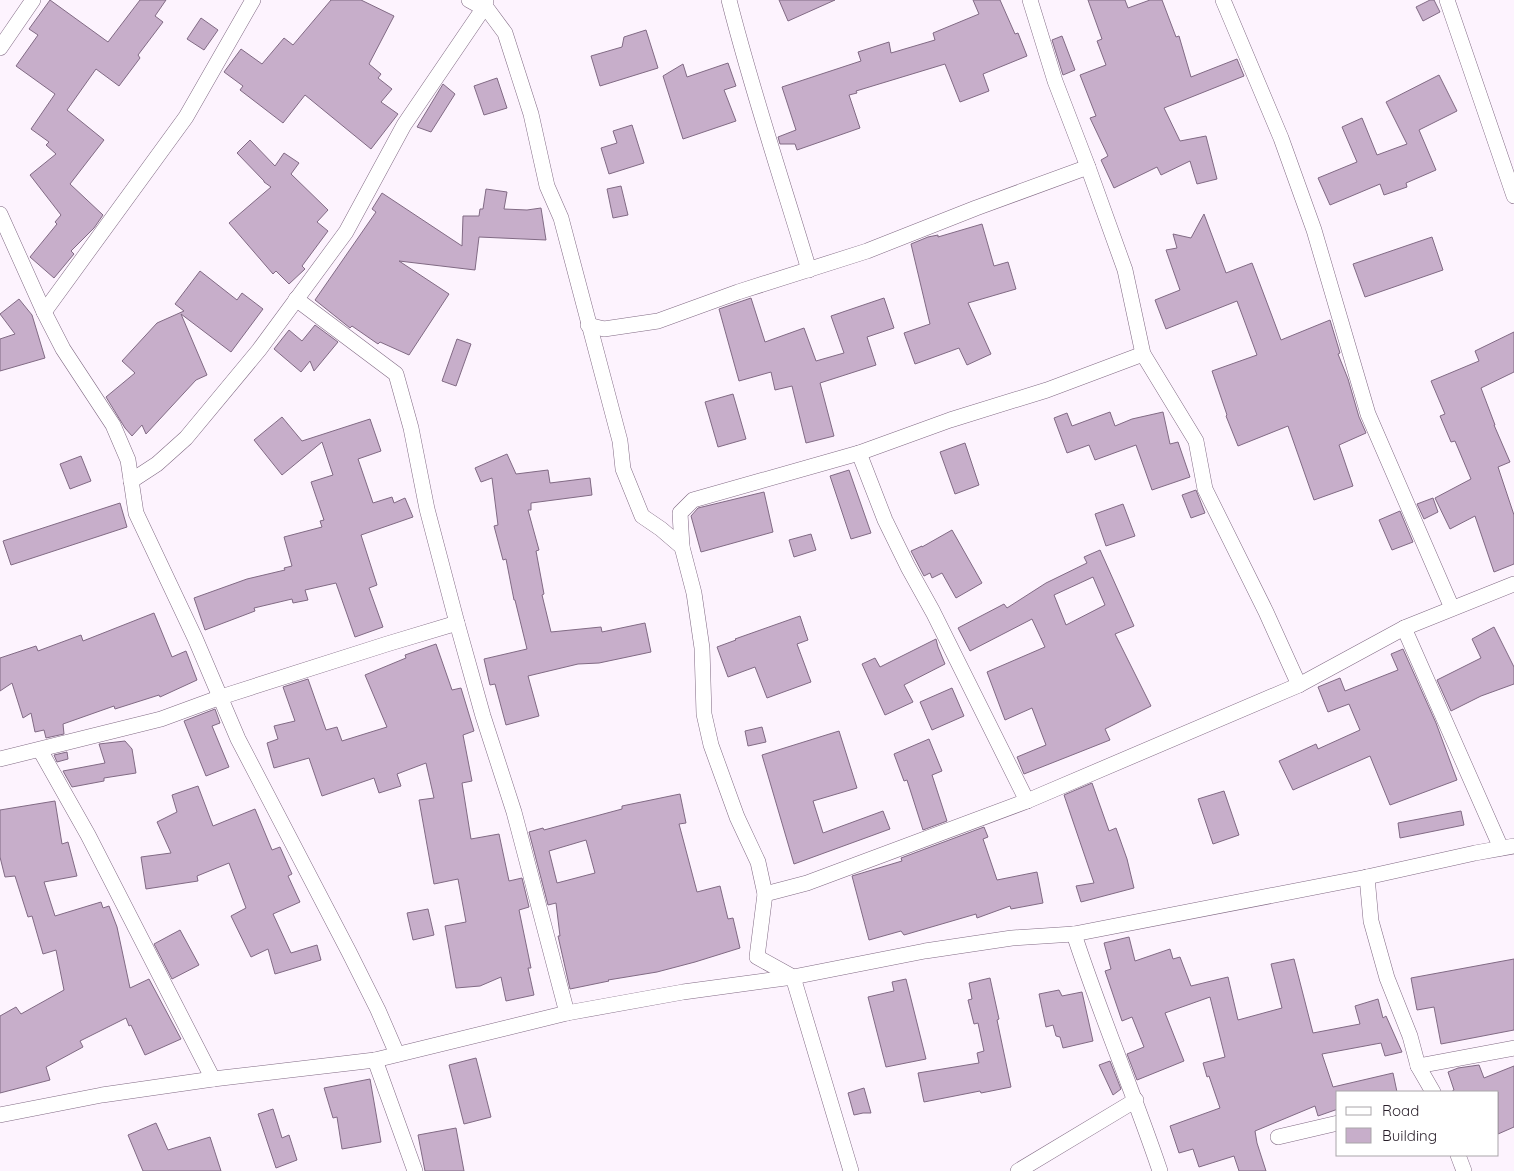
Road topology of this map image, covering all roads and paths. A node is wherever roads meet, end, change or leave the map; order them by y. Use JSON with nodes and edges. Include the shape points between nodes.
{"nodes":[{"id":1,"x":33,"y":0,"type":"edge"},
{"id":2,"x":254,"y":0,"type":"edge"},
{"id":3,"x":469,"y":0,"type":"edge"},
{"id":4,"x":729,"y":0,"type":"edge"},
{"id":5,"x":1030,"y":0,"type":"edge"},
{"id":6,"x":1223,"y":0,"type":"edge"},
{"id":7,"x":1447,"y":0,"type":"edge"},
{"id":8,"x":486,"y":3,"type":"edge"},
{"id":9,"x":0,"y":48,"type":"edge"},
{"id":10,"x":1088,"y":167,"type":"junction"},
{"id":11,"x":1514,"y":196,"type":"edge"},
{"id":12,"x":0,"y":214,"type":"edge"},
{"id":13,"x":809,"y":270,"type":"junction"},
{"id":14,"x":296,"y":299,"type":"junction"},
{"id":15,"x":44,"y":312,"type":"junction"},
{"id":16,"x":588,"y":324,"type":"junction"},
{"id":17,"x":1143,"y":354,"type":"junction"},
{"id":18,"x":859,"y":453,"type":"junction"},
{"id":19,"x":131,"y":481,"type":"junction"},
{"id":20,"x":682,"y":547,"type":"junction"},
{"id":21,"x":1514,"y":584,"type":"edge"},
{"id":22,"x":1452,"y":608,"type":"junction"},
{"id":23,"x":457,"y":623,"type":"junction"},
{"id":24,"x":1404,"y":628,"type":"junction"},
{"id":25,"x":1298,"y":685,"type":"junction"},
{"id":26,"x":221,"y":697,"type":"junction"},
{"id":27,"x":40,"y":750,"type":"junction"},
{"id":28,"x":0,"y":759,"type":"edge"},
{"id":29,"x":1028,"y":801,"type":"junction"},
{"id":30,"x":1507,"y":847,"type":"edge"},
{"id":31,"x":1367,"y":877,"type":"junction"},
{"id":32,"x":765,"y":894,"type":"junction"},
{"id":33,"x":1074,"y":934,"type":"junction"},
{"id":34,"x":794,"y":977,"type":"junction"},
{"id":35,"x":567,"y":1013,"type":"junction"},
{"id":36,"x":1514,"y":1048,"type":"edge"},
{"id":37,"x":397,"y":1054,"type":"junction"},
{"id":38,"x":375,"y":1060,"type":"junction"},
{"id":39,"x":1418,"y":1066,"type":"junction"},
{"id":40,"x":214,"y":1079,"type":"junction"},
{"id":41,"x":1432,"y":1091,"type":"edge"},
{"id":42,"x":1136,"y":1100,"type":"junction"},
{"id":43,"x":0,"y":1115,"type":"edge"},
{"id":44,"x":1336,"y":1123,"type":"edge"},
{"id":45,"x":1278,"y":1137,"type":"dead end"},
{"id":46,"x":1458,"y":1156,"type":"edge"},
{"id":47,"x":849,"y":1170,"type":"edge"},
{"id":48,"x":415,"y":1171,"type":"edge"},
{"id":49,"x":1018,"y":1171,"type":"edge"},
{"id":50,"x":1160,"y":1171,"type":"edge"},
{"id":51,"x":1464,"y":1171,"type":"edge"}],
"edges":[{"from":1,"to":9,"type":"street"},
{"from":2,"to":15,"type":"street","via":[[186,117]]},
{"from":3,"to":8,"type":"street","via":[[478,5]]},
{"from":4,"to":13,"type":"street","via":[[747,70]]},
{"from":5,"to":10,"type":"street","via":[[1055,80]]},
{"from":6,"to":22,"type":"street","via":[[1281,138],[1314,230],[1368,414]]},
{"from":7,"to":11,"type":"street"},
{"from":8,"to":14,"type":"street","via":[[404,125],[346,232]]},
{"from":8,"to":16,"type":"street","via":[[505,33],[531,114],[547,186],[560,218]]},
{"from":10,"to":13,"type":"street"},
{"from":10,"to":17,"type":"street","via":[[1125,270]]},
{"from":12,"to":15,"type":"street"},
{"from":13,"to":16,"type":"street","via":[[658,321],[604,329]]},
{"from":14,"to":19,"type":"street","via":[[259,350],[186,438],[158,464]]},
{"from":14,"to":23,"type":"street","via":[[396,374]]},
{"from":15,"to":19,"type":"street","via":[[113,425],[128,460]]},
{"from":16,"to":20,"type":"street","via":[[620,440],[622,469],[642,516]]},
{"from":17,"to":18,"type":"street"},
{"from":17,"to":25,"type":"street","via":[[1196,441],[1205,489]]},
{"from":18,"to":20,"type":"street","via":[[693,500],[680,513]]},
{"from":18,"to":29,"type":"street","via":[[885,520]]},
{"from":19,"to":26,"type":"street","via":[[136,513]]},
{"from":20,"to":32,"type":"street","via":[[694,593],[702,648],[704,714],[711,745],[736,817],[758,862]]},
{"from":21,"to":22,"type":"street"},
{"from":22,"to":24,"type":"street"},
{"from":23,"to":26,"type":"street"},
{"from":23,"to":35,"type":"street","via":[[514,812]]},
{"from":24,"to":25,"type":"street"},
{"from":24,"to":30,"type":"street"},
{"from":25,"to":29,"type":"street"},
{"from":26,"to":27,"type":"street","via":[[161,718]]},
{"from":26,"to":37,"type":"street","via":[[238,739],[370,994]]},
{"from":27,"to":28,"type":"street"},
{"from":27,"to":40,"type":"street","via":[[88,835]]},
{"from":29,"to":32,"type":"street","via":[[807,882]]},
{"from":30,"to":31,"type":"street"},
{"from":31,"to":33,"type":"street"},
{"from":31,"to":39,"type":"street","via":[[1371,921]]},
{"from":32,"to":34,"type":"street","via":[[757,957]]},
{"from":33,"to":34,"type":"street","via":[[1012,938],[935,949]]},
{"from":33,"to":42,"type":"street","via":[[1097,1005]]},
{"from":34,"to":35,"type":"street","via":[[683,992]]},
{"from":34,"to":47,"type":"street"},
{"from":35,"to":37,"type":"street"},
{"from":36,"to":39,"type":"street"},
{"from":37,"to":38,"type":"street"},
{"from":38,"to":40,"type":"street"},
{"from":38,"to":48,"type":"street"},
{"from":39,"to":41,"type":"street"},
{"from":40,"to":43,"type":"street","via":[[102,1095]]},
{"from":42,"to":49,"type":"street"},
{"from":42,"to":50,"type":"street"},
{"from":44,"to":45,"type":"street"},
{"from":46,"to":51,"type":"street"}]}
